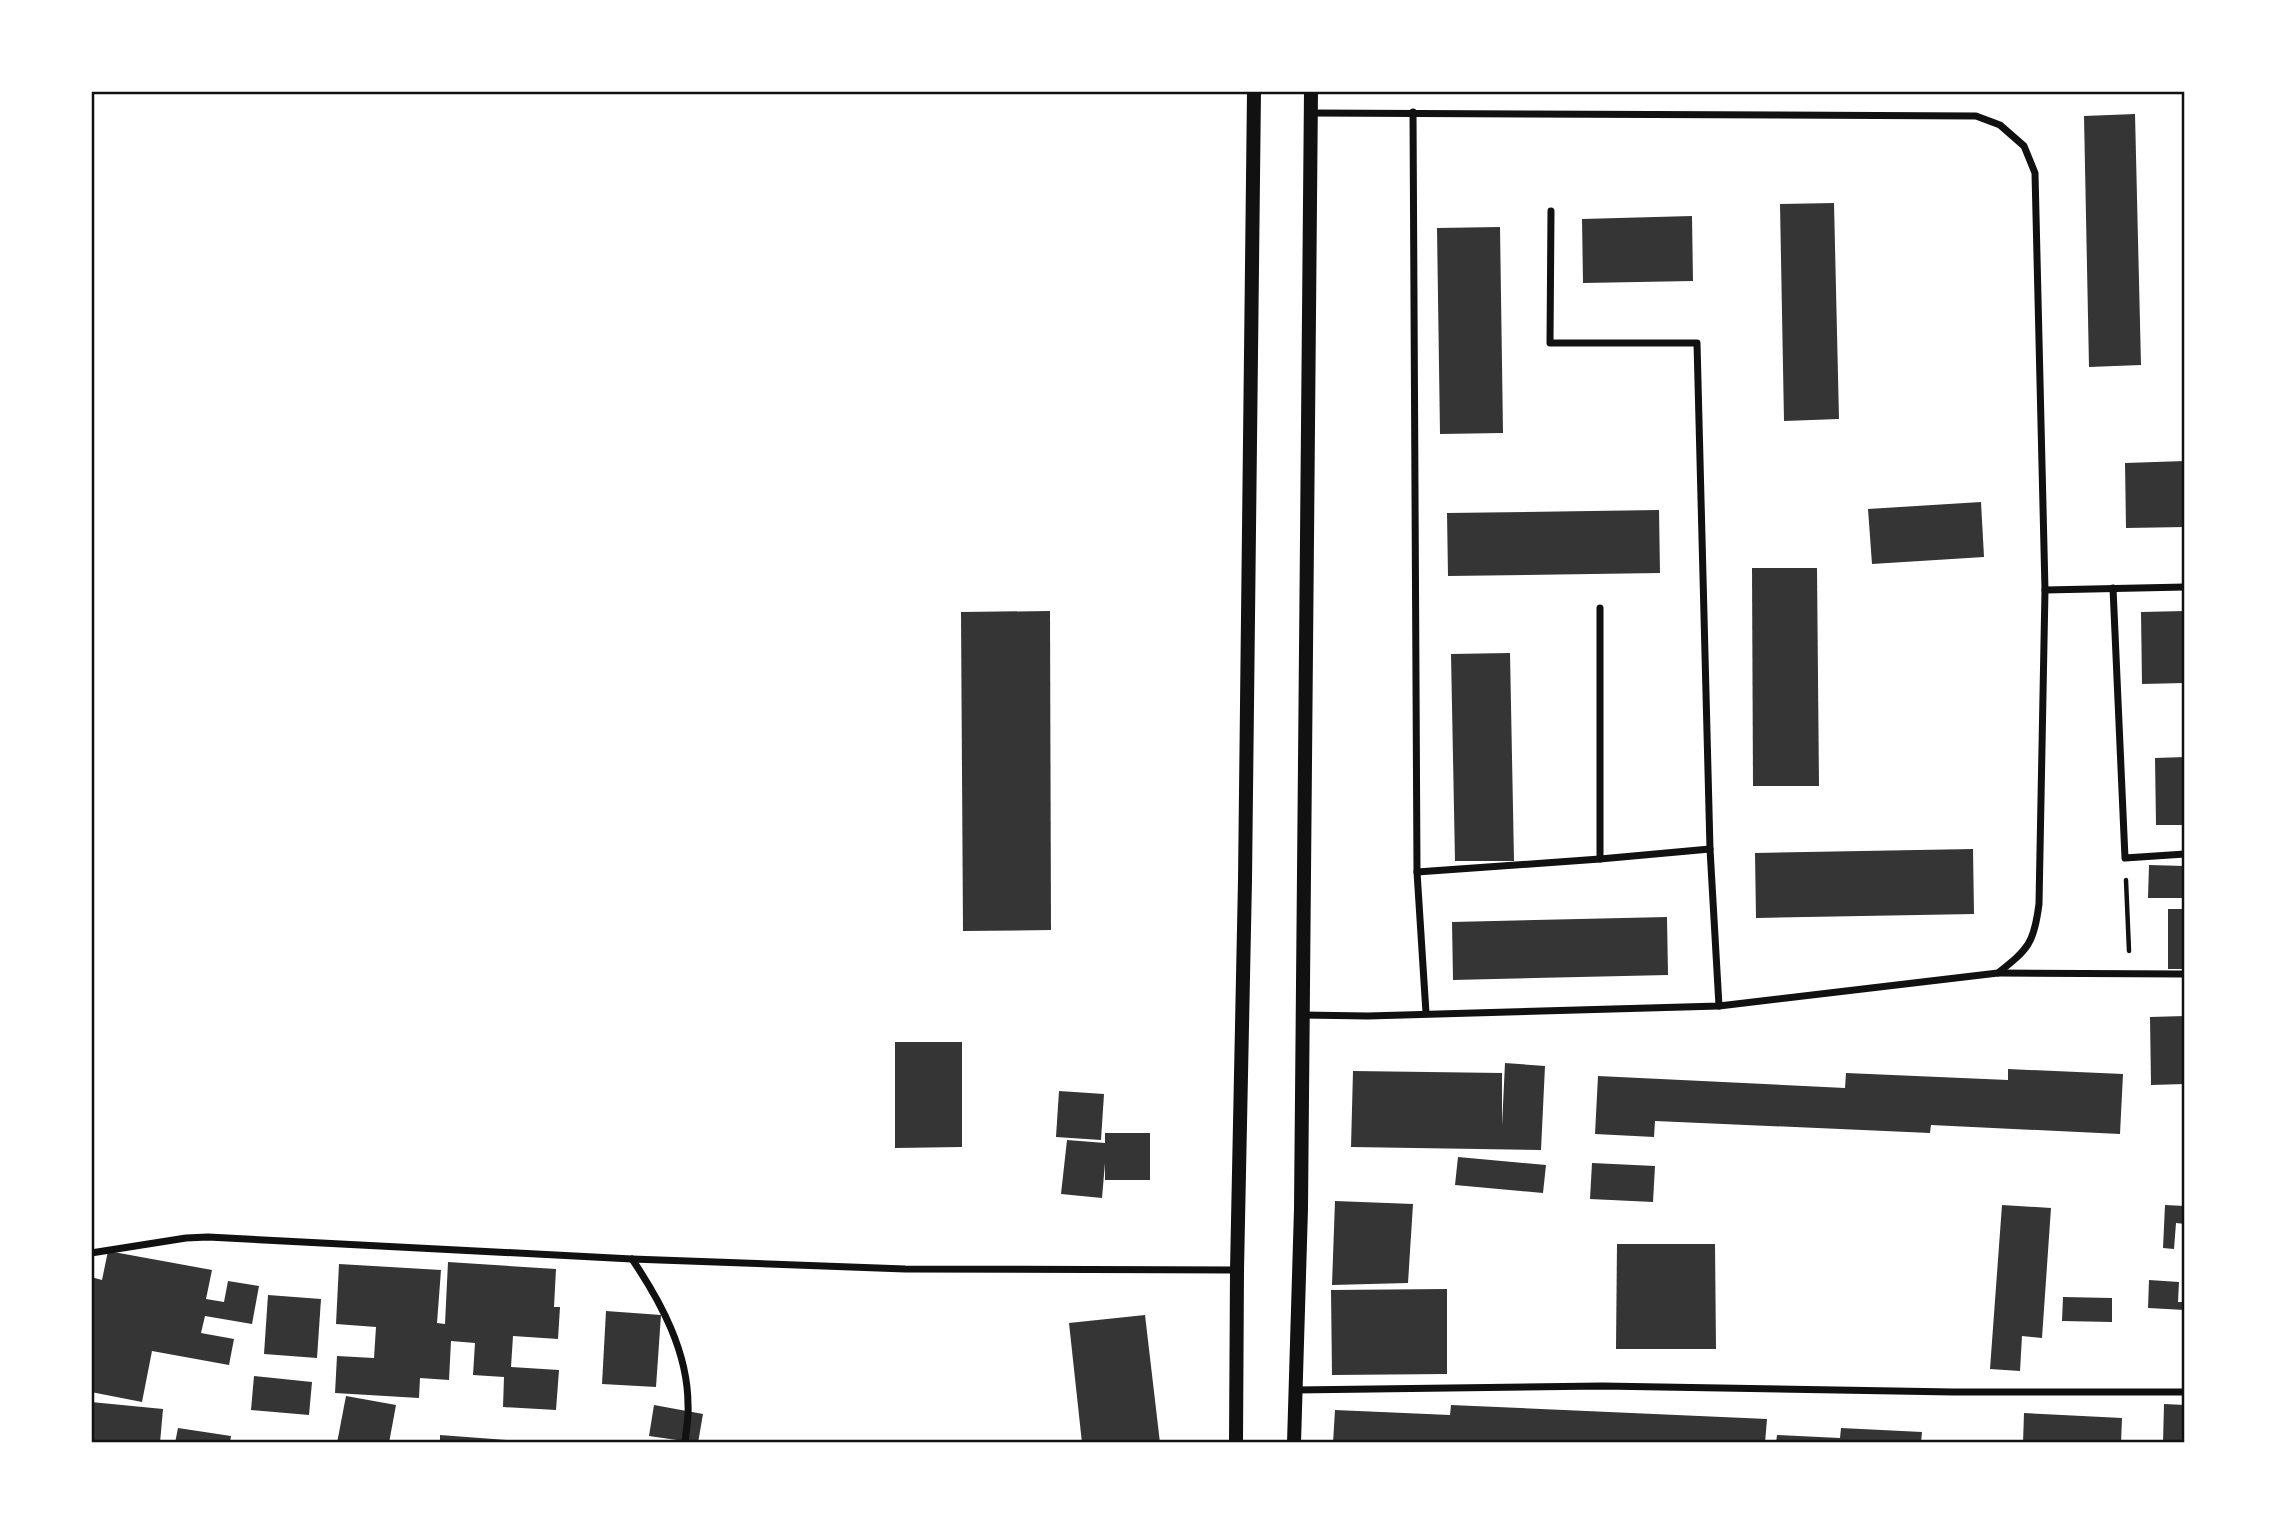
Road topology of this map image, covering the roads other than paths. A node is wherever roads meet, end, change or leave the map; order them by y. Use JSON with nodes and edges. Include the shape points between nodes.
{"nodes":[{"id":1,"x":1254,"y":91,"type":"edge"},
{"id":2,"x":1311,"y":91,"type":"edge"},
{"id":3,"x":1413,"y":112,"type":"junction"},
{"id":4,"x":1311,"y":113,"type":"junction"},
{"id":5,"x":1551,"y":211,"type":"dead end"},
{"id":6,"x":2185,"y":587,"type":"edge"},
{"id":7,"x":2113,"y":588,"type":"junction"},
{"id":8,"x":2045,"y":590,"type":"junction"},
{"id":9,"x":1600,"y":608,"type":"dead end"},
{"id":10,"x":1710,"y":849,"type":"junction"},
{"id":11,"x":2185,"y":853,"type":"edge"},
{"id":12,"x":1600,"y":859,"type":"junction"},
{"id":13,"x":1417,"y":872,"type":"junction"},
{"id":14,"x":1997,"y":973,"type":"junction"},
{"id":15,"x":2185,"y":974,"type":"edge"},
{"id":16,"x":1719,"y":1006,"type":"junction"},
{"id":17,"x":1426,"y":1013,"type":"junction"},
{"id":18,"x":1302,"y":1015,"type":"junction"},
{"id":19,"x":91,"y":1253,"type":"edge"},
{"id":20,"x":632,"y":1259,"type":"junction"},
{"id":21,"x":1237,"y":1270,"type":"junction"},
{"id":22,"x":1296,"y":1390,"type":"junction"},
{"id":23,"x":2185,"y":1392,"type":"edge"},
{"id":24,"x":685,"y":1443,"type":"edge"},
{"id":25,"x":1236,"y":1443,"type":"edge"},
{"id":26,"x":1294,"y":1443,"type":"edge"}],
"edges":[{"from":1,"to":21,"type":"main road"},
{"from":2,"to":4,"type":"main road"},
{"from":3,"to":4,"type":"street"},
{"from":3,"to":8,"type":"street","via":[[1976,116],[2000,125],[2024,146],[2035,173]]},
{"from":3,"to":13,"type":"street"},
{"from":4,"to":18,"type":"main road"},
{"from":5,"to":10,"type":"street","via":[[1550,343],[1697,342]]},
{"from":6,"to":7,"type":"street"},
{"from":7,"to":8,"type":"street"},
{"from":7,"to":11,"type":"street","via":[[2125,858]]},
{"from":8,"to":14,"type":"street","via":[[2036,927],[2026,950]]},
{"from":9,"to":12,"type":"street"},
{"from":10,"to":12,"type":"street"},
{"from":10,"to":16,"type":"street"},
{"from":12,"to":13,"type":"street"},
{"from":13,"to":17,"type":"street"},
{"from":14,"to":15,"type":"street"},
{"from":14,"to":16,"type":"street"},
{"from":16,"to":17,"type":"street"},
{"from":17,"to":18,"type":"street"},
{"from":18,"to":22,"type":"main road"},
{"from":19,"to":20,"type":"street","via":[[208,1237]]},
{"from":20,"to":21,"type":"street","via":[[905,1269]]},
{"from":20,"to":24,"type":"street","via":[[671,1326],[682,1364],[688,1404]]},
{"from":21,"to":25,"type":"main road"},
{"from":22,"to":23,"type":"street","via":[[1602,1386]]},
{"from":22,"to":26,"type":"main road"}]}
